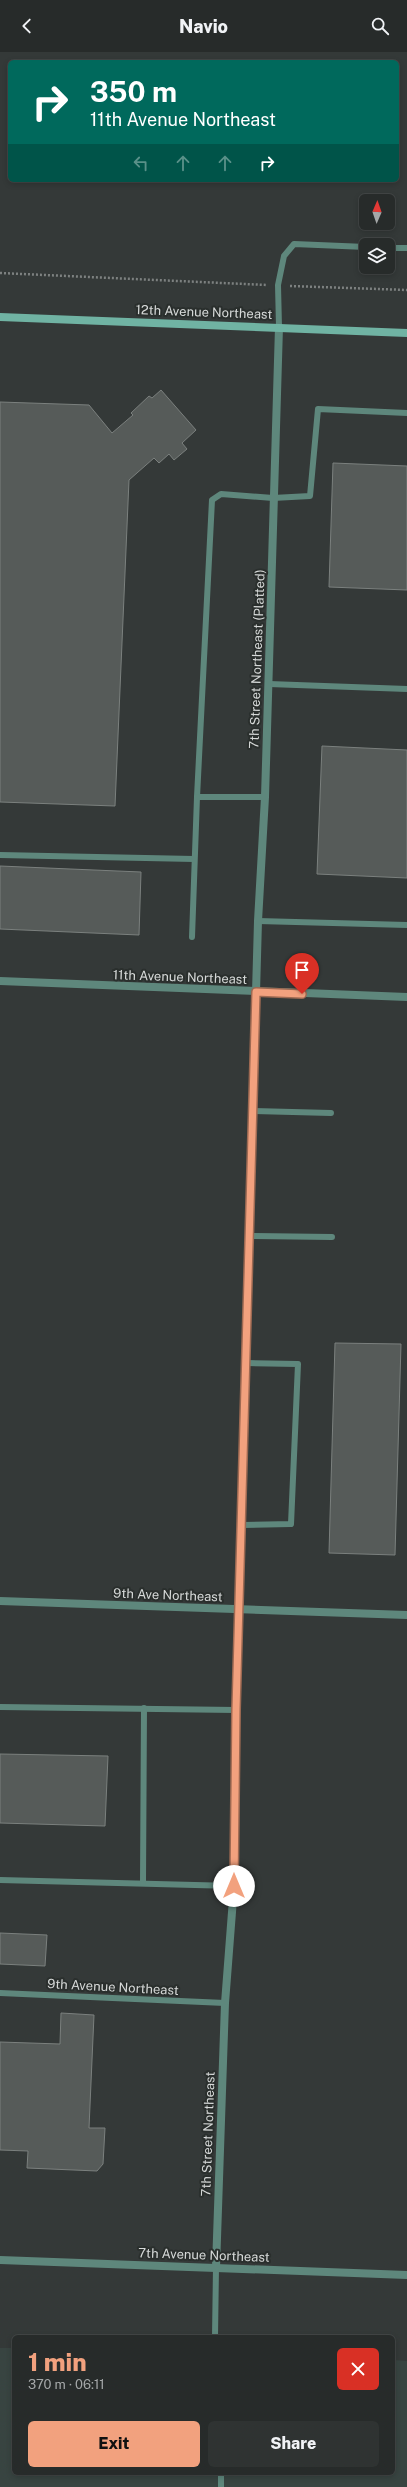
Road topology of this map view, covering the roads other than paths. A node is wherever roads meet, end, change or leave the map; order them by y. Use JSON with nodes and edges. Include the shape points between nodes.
{"nodes":[{"id":1,"x":359,"y":247,"type":"edge"},
{"id":2,"x":395,"y":248,"type":"edge"},
{"id":3,"x":407,"y":248,"type":"edge"},
{"id":4,"x":0,"y":317,"type":"edge"},
{"id":5,"x":279,"y":327,"type":"junction"},
{"id":6,"x":407,"y":333,"type":"edge"},
{"id":7,"x":407,"y":413,"type":"edge"},
{"id":8,"x":273,"y":498,"type":"junction"},
{"id":9,"x":269,"y":684,"type":"junction"},
{"id":10,"x":407,"y":689,"type":"edge"},
{"id":11,"x":197,"y":797,"type":"junction"},
{"id":12,"x":265,"y":797,"type":"junction"},
{"id":13,"x":0,"y":855,"type":"edge"},
{"id":14,"x":194,"y":859,"type":"junction"},
{"id":15,"x":258,"y":921,"type":"junction"},
{"id":16,"x":407,"y":925,"type":"edge"},
{"id":17,"x":192,"y":937,"type":"dead end"},
{"id":18,"x":0,"y":981,"type":"edge"},
{"id":19,"x":256,"y":992,"type":"junction"},
{"id":20,"x":407,"y":997,"type":"edge"},
{"id":21,"x":253,"y":1111,"type":"junction"},
{"id":22,"x":331,"y":1113,"type":"dead end"},
{"id":23,"x":250,"y":1236,"type":"junction"},
{"id":24,"x":332,"y":1237,"type":"dead end"},
{"id":25,"x":247,"y":1363,"type":"junction"},
{"id":26,"x":242,"y":1525,"type":"junction"},
{"id":27,"x":0,"y":1601,"type":"edge"},
{"id":28,"x":240,"y":1610,"type":"junction"},
{"id":29,"x":407,"y":1615,"type":"edge"},
{"id":30,"x":0,"y":1707,"type":"edge"},
{"id":31,"x":144,"y":1708,"type":"junction"},
{"id":32,"x":236,"y":1710,"type":"junction"},
{"id":33,"x":0,"y":1880,"type":"edge"},
{"id":34,"x":143,"y":1883,"type":"junction"},
{"id":35,"x":234,"y":1886,"type":"junction"},
{"id":36,"x":0,"y":1993,"type":"edge"},
{"id":37,"x":225,"y":2003,"type":"junction"},
{"id":38,"x":0,"y":2260,"type":"edge"},
{"id":39,"x":216,"y":2267,"type":"junction"},
{"id":40,"x":407,"y":2275,"type":"edge"},
{"id":41,"x":215,"y":2335,"type":"edge"},
{"id":42,"x":221,"y":2475,"type":"edge"},
{"id":43,"x":220,"y":2487,"type":"edge"}],
"edges":[{"from":1,"to":5,"type":"lane","via":[[294,244],[284,256],[278,285]]},
{"from":2,"to":3,"type":"lane"},
{"from":4,"to":5,"type":"main road","name":"12th Avenue Northeast"},
{"from":5,"to":6,"type":"main road","name":"12th Avenue Northeast"},
{"from":5,"to":8,"type":"street","name":"7th Street Northeast (Platted)"},
{"from":7,"to":8,"type":"lane","via":[[318,409],[310,496]]},
{"from":8,"to":9,"type":"street","name":"7th Street Northeast (Platted)"},
{"from":8,"to":11,"type":"lane","via":[[221,494],[212,500]]},
{"from":9,"to":10,"type":"lane"},
{"from":9,"to":12,"type":"street","name":"7th Street Northeast (Platted)"},
{"from":11,"to":12,"type":"lane"},
{"from":11,"to":14,"type":"lane"},
{"from":12,"to":15,"type":"street","name":"7th Street Northeast (Platted)"},
{"from":13,"to":14,"type":"lane"},
{"from":14,"to":17,"type":"lane"},
{"from":15,"to":16,"type":"lane"},
{"from":15,"to":19,"type":"street","name":"7th Street Northeast (Platted)"},
{"from":18,"to":19,"type":"street","name":"11th Avenue Northeast"},
{"from":19,"to":20,"type":"street","name":"11th Avenue Northeast"},
{"from":19,"to":21,"type":"street","name":"7th Street Northeast (Platted)"},
{"from":21,"to":22,"type":"lane"},
{"from":21,"to":23,"type":"street","name":"7th Street Northeast (Platted)"},
{"from":23,"to":24,"type":"lane"},
{"from":23,"to":25,"type":"street","name":"7th Street Northeast (Platted)"},
{"from":25,"to":26,"type":"street","name":"7th Street Northeast (Platted)"},
{"from":25,"to":26,"type":"lane","via":[[298,1364],[291,1524]]},
{"from":26,"to":28,"type":"street","name":"7th Street Northeast"},
{"from":27,"to":28,"type":"street","name":"9th Ave Northeast"},
{"from":28,"to":29,"type":"street","name":"9th Ave Northeast"},
{"from":28,"to":32,"type":"street","name":"7th Street Northeast"},
{"from":30,"to":31,"type":"lane"},
{"from":31,"to":32,"type":"lane"},
{"from":31,"to":34,"type":"lane"},
{"from":32,"to":35,"type":"street","name":"7th Street Northeast"},
{"from":33,"to":34,"type":"lane"},
{"from":34,"to":35,"type":"lane"},
{"from":35,"to":37,"type":"street","name":"7th Street Northeast"},
{"from":36,"to":37,"type":"lane","name":"9th Avenue Northeast"},
{"from":37,"to":39,"type":"street","name":"7th Street Northeast"},
{"from":38,"to":39,"type":"street","name":"7th Avenue Northeast"},
{"from":39,"to":40,"type":"street","name":"7th Avenue Northeast"},
{"from":39,"to":41,"type":"lane"},
{"from":42,"to":43,"type":"lane"}]}
